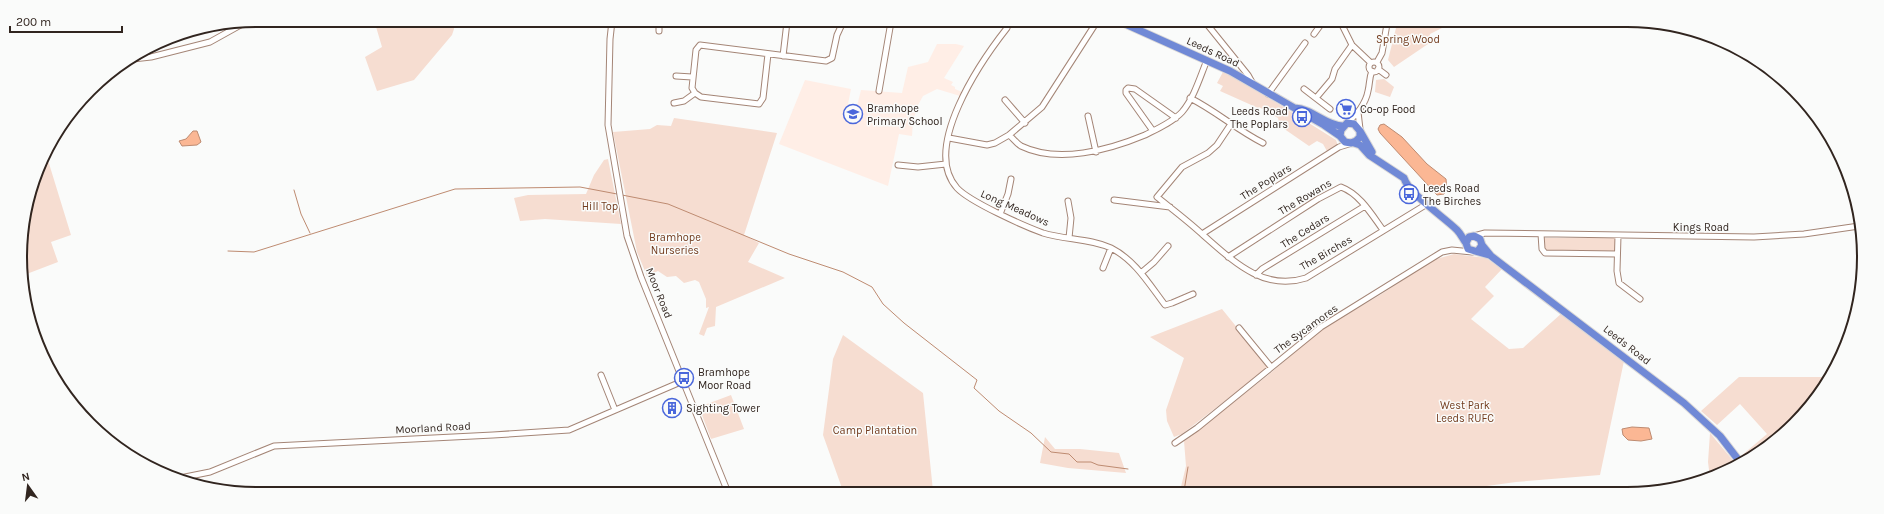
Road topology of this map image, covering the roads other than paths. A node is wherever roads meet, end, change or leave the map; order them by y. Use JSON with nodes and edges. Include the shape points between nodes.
{"nodes":[{"id":1,"x":612,"y":27,"type":"edge"},
{"id":2,"x":659,"y":27,"type":"edge"},
{"id":3,"x":786,"y":27,"type":"edge"},
{"id":4,"x":841,"y":27,"type":"edge"},
{"id":5,"x":889,"y":27,"type":"edge"},
{"id":6,"x":1007,"y":27,"type":"edge"},
{"id":7,"x":1093,"y":27,"type":"edge"},
{"id":8,"x":1132,"y":27,"type":"edge"},
{"id":9,"x":1209,"y":27,"type":"edge"},
{"id":10,"x":1319,"y":27,"type":"edge"},
{"id":11,"x":1343,"y":27,"type":"edge"},
{"id":12,"x":1386,"y":27,"type":"edge"},
{"id":13,"x":235,"y":28,"type":"edge"},
{"id":14,"x":659,"y":31,"type":"dead end"},
{"id":15,"x":1314,"y":34,"type":"dead end"},
{"id":16,"x":1305,"y":43,"type":"dead end"},
{"id":17,"x":1352,"y":45,"type":"junction"},
{"id":18,"x":768,"y":54,"type":"junction"},
{"id":19,"x":783,"y":56,"type":"junction"},
{"id":20,"x":142,"y":58,"type":"edge"},
{"id":21,"x":1207,"y":60,"type":"junction"},
{"id":22,"x":1377,"y":62,"type":"junction"},
{"id":23,"x":1371,"y":63,"type":"junction"},
{"id":24,"x":1378,"y":69,"type":"junction"},
{"id":25,"x":1372,"y":71,"type":"junction"},
{"id":26,"x":1386,"y":75,"type":"dead end"},
{"id":27,"x":676,"y":76,"type":"dead end"},
{"id":28,"x":692,"y":77,"type":"junction"},
{"id":29,"x":1253,"y":84,"type":"junction"},
{"id":30,"x":1304,"y":89,"type":"dead end"},
{"id":31,"x":879,"y":91,"type":"dead end"},
{"id":32,"x":695,"y":93,"type":"junction"},
{"id":33,"x":1268,"y":94,"type":"junction"},
{"id":34,"x":1190,"y":98,"type":"junction"},
{"id":35,"x":1316,"y":98,"type":"junction"},
{"id":36,"x":1005,"y":100,"type":"dead end"},
{"id":37,"x":674,"y":103,"type":"dead end"},
{"id":38,"x":1291,"y":108,"type":"junction"},
{"id":39,"x":1330,"y":109,"type":"dead end"},
{"id":40,"x":1358,"y":112,"type":"junction"},
{"id":41,"x":1088,"y":116,"type":"dead end"},
{"id":42,"x":1176,"y":118,"type":"junction"},
{"id":43,"x":1025,"y":123,"type":"junction"},
{"id":44,"x":1231,"y":124,"type":"junction"},
{"id":45,"x":1345,"y":125,"type":"junction"},
{"id":46,"x":1360,"y":130,"type":"junction"},
{"id":47,"x":1153,"y":131,"type":"junction"},
{"id":48,"x":1010,"y":135,"type":"junction"},
{"id":49,"x":1341,"y":137,"type":"junction"},
{"id":50,"x":949,"y":138,"type":"junction"},
{"id":51,"x":1263,"y":143,"type":"dead end"},
{"id":52,"x":1353,"y":143,"type":"junction"},
{"id":53,"x":1339,"y":147,"type":"junction"},
{"id":54,"x":1096,"y":152,"type":"junction"},
{"id":55,"x":1374,"y":158,"type":"junction"},
{"id":56,"x":946,"y":164,"type":"junction"},
{"id":57,"x":898,"y":166,"type":"dead end"},
{"id":58,"x":1011,"y":179,"type":"dead end"},
{"id":59,"x":1114,"y":200,"type":"dead end"},
{"id":60,"x":1068,"y":201,"type":"dead end"},
{"id":61,"x":1427,"y":204,"type":"junction"},
{"id":62,"x":1365,"y":206,"type":"junction"},
{"id":63,"x":1170,"y":207,"type":"junction"},
{"id":64,"x":1000,"y":214,"type":"junction"},
{"id":65,"x":1855,"y":227,"type":"edge"},
{"id":66,"x":1383,"y":230,"type":"junction"},
{"id":67,"x":1458,"y":231,"type":"junction"},
{"id":68,"x":1202,"y":234,"type":"junction"},
{"id":69,"x":1490,"y":234,"type":"junction"},
{"id":70,"x":1541,"y":234,"type":"junction"},
{"id":71,"x":1473,"y":236,"type":"junction"},
{"id":72,"x":1618,"y":236,"type":"junction"},
{"id":73,"x":1069,"y":238,"type":"junction"},
{"id":74,"x":1466,"y":244,"type":"junction"},
{"id":75,"x":1168,"y":246,"type":"dead end"},
{"id":76,"x":1110,"y":248,"type":"junction"},
{"id":77,"x":1478,"y":248,"type":"junction"},
{"id":78,"x":1460,"y":251,"type":"junction"},
{"id":79,"x":1617,"y":254,"type":"junction"},
{"id":80,"x":1228,"y":257,"type":"junction"},
{"id":81,"x":1103,"y":268,"type":"dead end"},
{"id":82,"x":1141,"y":273,"type":"junction"},
{"id":83,"x":1256,"y":275,"type":"junction"},
{"id":84,"x":1193,"y":294,"type":"dead end"},
{"id":85,"x":1640,"y":299,"type":"dead end"},
{"id":86,"x":1240,"y":328,"type":"dead end"},
{"id":87,"x":1271,"y":367,"type":"junction"},
{"id":88,"x":601,"y":375,"type":"dead end"},
{"id":89,"x":683,"y":381,"type":"junction"},
{"id":90,"x":615,"y":410,"type":"junction"},
{"id":91,"x":1175,"y":442,"type":"dead end"},
{"id":92,"x":1737,"y":459,"type":"edge"},
{"id":93,"x":188,"y":476,"type":"edge"},
{"id":94,"x":726,"y":487,"type":"edge"}],
"edges":[{"from":1,"to":89,"type":"street","name":"Moor Road","via":[[608,125],[627,236]]},
{"from":2,"to":14,"type":"street"},
{"from":3,"to":19,"type":"street"},
{"from":4,"to":19,"type":"street","via":[[834,54],[829,61]]},
{"from":5,"to":31,"type":"street"},
{"from":6,"to":50,"type":"street","via":[[986,56],[961,99]]},
{"from":7,"to":43,"type":"street","via":[[1042,107]]},
{"from":8,"to":21,"type":"highway","name":"Leeds Road"},
{"from":9,"to":29,"type":"street"},
{"from":10,"to":15,"type":"street"},
{"from":11,"to":17,"type":"street"},
{"from":12,"to":22,"type":"street","via":[[1382,53]]},
{"from":13,"to":20,"type":"street","via":[[210,42]]},
{"from":16,"to":33,"type":"street"},
{"from":17,"to":23,"type":"street"},
{"from":17,"to":35,"type":"street","via":[[1335,69],[1332,79]]},
{"from":18,"to":19,"type":"street"},
{"from":18,"to":28,"type":"street","via":[[700,45],[696,50]]},
{"from":18,"to":32,"type":"street","via":[[763,98],[759,104],[702,97]]},
{"from":21,"to":29,"type":"highway","name":"Leeds Road"},
{"from":21,"to":34,"type":"street"},
{"from":22,"to":23,"type":"street"},
{"from":22,"to":24,"type":"street"},
{"from":23,"to":25,"type":"street","via":[[1369,67]]},
{"from":24,"to":25,"type":"street"},
{"from":24,"to":26,"type":"street"},
{"from":25,"to":40,"type":"street","via":[[1367,95]]},
{"from":27,"to":28,"type":"street"},
{"from":28,"to":32,"type":"street","via":[[692,88]]},
{"from":29,"to":33,"type":"highway","name":"Leeds Road"},
{"from":30,"to":35,"type":"street"},
{"from":32,"to":37,"type":"street","via":[[684,101]]},
{"from":33,"to":38,"type":"highway","name":"Leeds Road"},
{"from":34,"to":42,"type":"street"},
{"from":34,"to":44,"type":"street","via":[[1215,111]]},
{"from":35,"to":39,"type":"street"},
{"from":36,"to":43,"type":"street"},
{"from":38,"to":45,"type":"highway","name":"Leeds Road","via":[[1306,110],[1333,124]]},
{"from":38,"to":49,"type":"highway","name":"Leeds Road"},
{"from":40,"to":45,"type":"street"},
{"from":40,"to":46,"type":"street"},
{"from":41,"to":54,"type":"street"},
{"from":42,"to":47,"type":"street"},
{"from":42,"to":47,"type":"street","via":[[1135,89],[1128,88],[1126,93]]},
{"from":43,"to":48,"type":"street"},
{"from":44,"to":51,"type":"street"},
{"from":44,"to":63,"type":"street","name":"The Birches","via":[[1217,145],[1182,167],[1157,197]]},
{"from":45,"to":46,"type":"highway","via":[[1354,124]]},
{"from":45,"to":49,"type":"highway","via":[[1340,132]]},
{"from":46,"to":52,"type":"highway","via":[[1358,140]]},
{"from":46,"to":55,"type":"highway"},
{"from":47,"to":54,"type":"street"},
{"from":48,"to":50,"type":"street","via":[[987,145]]},
{"from":48,"to":54,"type":"street","via":[[1019,145],[1036,150],[1062,154]]},
{"from":49,"to":52,"type":"highway","via":[[1345,142]]},
{"from":49,"to":53,"type":"street"},
{"from":50,"to":56,"type":"street"},
{"from":52,"to":53,"type":"street","name":"The Poplars"},
{"from":52,"to":55,"type":"highway","via":[[1360,145]]},
{"from":53,"to":68,"type":"street","name":"The Poplars"},
{"from":55,"to":61,"type":"highway","via":[[1404,178]]},
{"from":56,"to":57,"type":"street"},
{"from":56,"to":64,"type":"street","name":"Long Meadows","via":[[950,178],[963,193]]},
{"from":58,"to":64,"type":"street"},
{"from":59,"to":63,"type":"street"},
{"from":60,"to":73,"type":"street","via":[[1071,218]]},
{"from":61,"to":66,"type":"street","name":"The Birches"},
{"from":61,"to":67,"type":"highway"},
{"from":62,"to":66,"type":"street","name":"The Rowans"},
{"from":62,"to":80,"type":"street","name":"The Rowans","via":[[1344,188],[1337,188]]},
{"from":62,"to":83,"type":"street","name":"The Cedars"},
{"from":63,"to":68,"type":"street","name":"The Birches"},
{"from":64,"to":73,"type":"street","name":"Long Meadows","via":[[1044,233]]},
{"from":65,"to":72,"type":"street","name":"Kings Road","via":[[1804,234],[1754,237]]},
{"from":66,"to":83,"type":"street","name":"The Birches","via":[[1306,278],[1290,282]]},
{"from":67,"to":71,"type":"highway"},
{"from":67,"to":74,"type":"highway"},
{"from":68,"to":80,"type":"street","name":"The Birches"},
{"from":69,"to":70,"type":"street","name":"Kings Road"},
{"from":69,"to":71,"type":"street","name":"Kings Road"},
{"from":69,"to":77,"type":"street"},
{"from":70,"to":72,"type":"street","name":"Kings Road"},
{"from":70,"to":79,"type":"street","via":[[1542,249],[1546,253]]},
{"from":71,"to":74,"type":"highway","via":[[1467,239]]},
{"from":71,"to":77,"type":"highway","via":[[1478,237]]},
{"from":72,"to":79,"type":"street"},
{"from":73,"to":76,"type":"street","name":"Long Meadows"},
{"from":74,"to":77,"type":"highway","via":[[1468,249]]},
{"from":74,"to":78,"type":"street"},
{"from":75,"to":82,"type":"street"},
{"from":76,"to":81,"type":"street"},
{"from":76,"to":82,"type":"street","name":"Long Meadows","via":[[1126,258]]},
{"from":77,"to":78,"type":"street","name":"The Sycamores"},
{"from":77,"to":92,"type":"highway","name":"Leeds Road","via":[[1684,403],[1720,436]]},
{"from":78,"to":87,"type":"street","name":"The Sycamores","via":[[1447,251],[1437,255],[1332,320]]},
{"from":79,"to":85,"type":"street","via":[[1619,283]]},
{"from":80,"to":83,"type":"street","name":"The Birches"},
{"from":82,"to":84,"type":"street","name":"Long Meadows","via":[[1165,305]]},
{"from":86,"to":87,"type":"street"},
{"from":87,"to":91,"type":"street","name":"The Sycamores","via":[[1197,428]]},
{"from":88,"to":90,"type":"street"},
{"from":89,"to":90,"type":"street","name":"Moorland Road"},
{"from":89,"to":94,"type":"street","name":"Moor Road"},
{"from":90,"to":93,"type":"street","name":"Moorland Road","via":[[569,430],[274,446],[215,470]]}]}
